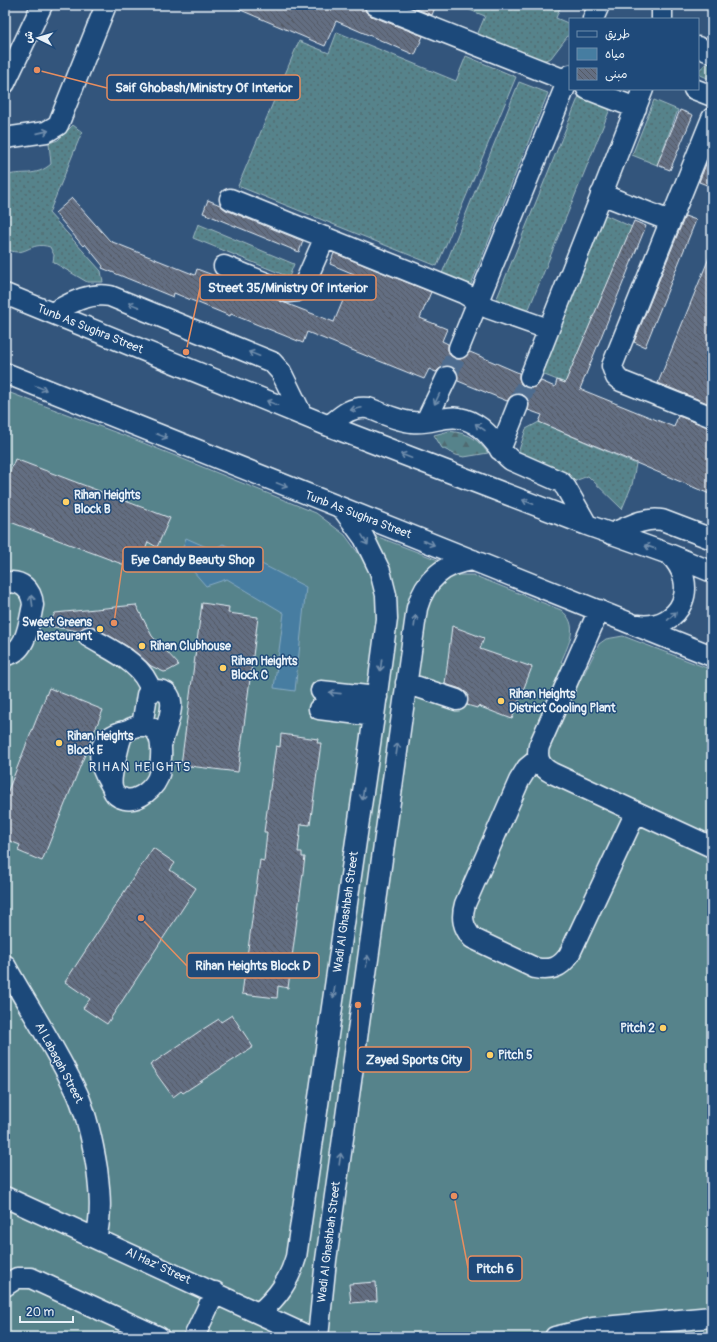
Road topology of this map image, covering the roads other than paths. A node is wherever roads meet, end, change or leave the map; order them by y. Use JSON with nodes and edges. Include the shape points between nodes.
{"nodes":[{"id":1,"x":42,"y":5,"type":"edge"},
{"id":2,"x":106,"y":5,"type":"edge"},
{"id":3,"x":375,"y":5,"type":"edge"},
{"id":4,"x":599,"y":5,"type":"edge"},
{"id":5,"x":662,"y":5,"type":"edge"},
{"id":6,"x":593,"y":18,"type":"edge"},
{"id":7,"x":662,"y":18,"type":"edge"},
{"id":8,"x":699,"y":47,"type":"edge"},
{"id":9,"x":712,"y":53,"type":"edge"},
{"id":10,"x":569,"y":79,"type":"edge"},
{"id":11,"x":5,"y":83,"type":"edge"},
{"id":12,"x":590,"y":90,"type":"edge"},
{"id":13,"x":643,"y":90,"type":"edge"},
{"id":14,"x":697,"y":90,"type":"edge"},
{"id":15,"x":712,"y":96,"type":"edge"},
{"id":16,"x":636,"y":108,"type":"junction"},
{"id":17,"x":712,"y":118,"type":"edge"},
{"id":18,"x":5,"y":138,"type":"edge"},
{"id":19,"x":601,"y":194,"type":"junction"},
{"id":20,"x":230,"y":199,"type":"dead end"},
{"id":21,"x":670,"y":221,"type":"junction"},
{"id":22,"x":325,"y":237,"type":"junction"},
{"id":23,"x":224,"y":266,"type":"dead end"},
{"id":24,"x":5,"y":294,"type":"edge"},
{"id":25,"x":477,"y":302,"type":"junction"},
{"id":26,"x":52,"y":313,"type":"junction"},
{"id":27,"x":548,"y":330,"type":"junction"},
{"id":28,"x":459,"y":348,"type":"tunnel mouth"},
{"id":29,"x":5,"y":373,"type":"edge"},
{"id":30,"x":447,"y":377,"type":"tunnel mouth"},
{"id":31,"x":530,"y":377,"type":"tunnel mouth"},
{"id":32,"x":518,"y":405,"type":"tunnel mouth"},
{"id":33,"x":302,"y":415,"type":"junction"},
{"id":34,"x":712,"y":417,"type":"edge"},
{"id":35,"x":426,"y":421,"type":"junction"},
{"id":36,"x":330,"y":426,"type":"junction"},
{"id":37,"x":500,"y":450,"type":"junction"},
{"id":38,"x":342,"y":508,"type":"junction"},
{"id":39,"x":587,"y":525,"type":"junction"},
{"id":40,"x":611,"y":534,"type":"junction"},
{"id":41,"x":712,"y":539,"type":"edge"},
{"id":42,"x":669,"y":554,"type":"junction"},
{"id":43,"x":473,"y":560,"type":"junction"},
{"id":44,"x":712,"y":572,"type":"edge"},
{"id":45,"x":5,"y":583,"type":"edge"},
{"id":46,"x":599,"y":610,"type":"junction"},
{"id":47,"x":636,"y":625,"type":"junction"},
{"id":48,"x":89,"y":637,"type":"dead end"},
{"id":49,"x":5,"y":655,"type":"edge"},
{"id":50,"x":712,"y":656,"type":"edge"},
{"id":51,"x":406,"y":683,"type":"junction"},
{"id":52,"x":151,"y":692,"type":"junction"},
{"id":53,"x":320,"y":700,"type":"dead end"},
{"id":54,"x":457,"y":700,"type":"dead end"},
{"id":55,"x":376,"y":707,"type":"junction"},
{"id":56,"x":135,"y":728,"type":"junction"},
{"id":57,"x":162,"y":742,"type":"junction"},
{"id":58,"x":538,"y":759,"type":"junction"},
{"id":59,"x":636,"y":812,"type":"junction"},
{"id":60,"x":712,"y":847,"type":"edge"},
{"id":61,"x":5,"y":966,"type":"edge"},
{"id":62,"x":5,"y":1197,"type":"edge"},
{"id":63,"x":96,"y":1238,"type":"junction"},
{"id":64,"x":5,"y":1286,"type":"edge"},
{"id":65,"x":215,"y":1292,"type":"junction"},
{"id":66,"x":259,"y":1313,"type":"junction"},
{"id":67,"x":712,"y":1317,"type":"edge"},
{"id":68,"x":159,"y":1337,"type":"edge"},
{"id":69,"x":194,"y":1337,"type":"edge"},
{"id":70,"x":310,"y":1337,"type":"edge"},
{"id":71,"x":318,"y":1337,"type":"edge"},
{"id":72,"x":555,"y":1337,"type":"edge"}],
"edges":[{"from":1,"to":11,"type":"street"},
{"from":18,"to":2,"type":"street","one_way":true,"via":[[46,132],[58,125]]},
{"from":3,"to":10,"type":"street"},
{"from":4,"to":6,"type":"street"},
{"from":5,"to":7,"type":"street"},
{"from":8,"to":9,"type":"street"},
{"from":10,"to":25,"type":"street"},
{"from":12,"to":16,"type":"street"},
{"from":13,"to":16,"type":"street"},
{"from":14,"to":15,"type":"street"},
{"from":16,"to":19,"type":"street"},
{"from":17,"to":21,"type":"street"},
{"from":19,"to":21,"type":"street"},
{"from":19,"to":27,"type":"street"},
{"from":20,"to":22,"type":"street"},
{"from":21,"to":34,"type":"street","via":[[614,360],[613,372],[621,381]]},
{"from":22,"to":23,"type":"street","via":[[304,285],[298,291],[288,292]]},
{"from":22,"to":25,"type":"street","via":[[463,293]]},
{"from":24,"to":26,"type":"street","name":"Tunb As Sughra Street"},
{"from":25,"to":27,"type":"street"},
{"from":25,"to":28,"type":"street"},
{"from":33,"to":26,"type":"street","name":"Tunb As Sughra Street","one_way":true},
{"from":33,"to":26,"type":"street","one_way":true,"via":[[277,366],[236,347],[103,294],[88,296]]},
{"from":27,"to":31,"type":"street"},
{"from":29,"to":38,"type":"street","name":"Tunb As Sughra Street","one_way":true},
{"from":30,"to":35,"type":"street","one_way":true},
{"from":32,"to":37,"type":"street"},
{"from":33,"to":36,"type":"street","name":"Tunb As Sughra Street"},
{"from":35,"to":36,"type":"street","one_way":true,"via":[[411,422],[361,407],[345,412]]},
{"from":37,"to":35,"type":"street","one_way":true,"via":[[490,434],[473,422],[450,417]]},
{"from":39,"to":36,"type":"street","name":"Tunb As Sughra Street","one_way":true},
{"from":37,"to":39,"type":"street","via":[[511,460],[561,482]]},
{"from":38,"to":43,"type":"street","name":"Tunb As Sughra Street","one_way":true},
{"from":38,"to":55,"type":"street","name":"Wadi Al Ghashbah Street","one_way":true,"via":[[364,538],[383,583],[387,620]]},
{"from":39,"to":40,"type":"street","name":"Tunb As Sughra Street"},
{"from":40,"to":41,"type":"street","via":[[642,521],[655,519]]},
{"from":42,"to":40,"type":"street","name":"Tunb As Sughra Street","one_way":true},
{"from":42,"to":44,"type":"street","name":"Tunb As Sughra Street"},
{"from":47,"to":42,"type":"street","one_way":true,"via":[[658,625],[676,613],[682,603],[686,582],[683,571]]},
{"from":43,"to":46,"type":"street","name":"Tunb As Sughra Street"},
{"from":51,"to":43,"type":"street","name":"Wadi Al Ghashbah Street","one_way":true,"via":[[420,596],[430,580],[442,569],[452,564]]},
{"from":49,"to":45,"type":"street","one_way":true,"via":[[15,652],[23,643],[33,605],[33,598],[26,587],[14,582]]},
{"from":46,"to":47,"type":"street","name":"Tunb As Sughra Street"},
{"from":46,"to":58,"type":"street","via":[[539,746]]},
{"from":47,"to":50,"type":"street","name":"Tunb As Sughra Street"},
{"from":48,"to":52,"type":"street","via":[[138,668],[146,678]]},
{"from":51,"to":54,"type":"street"},
{"from":71,"to":51,"type":"street","name":"Wadi Al Ghashbah Street","one_way":true,"via":[[326,1260]]},
{"from":52,"to":56,"type":"street","via":[[145,700]]},
{"from":52,"to":57,"type":"street","via":[[161,690],[172,699],[173,704]]},
{"from":53,"to":55,"type":"street"},
{"from":55,"to":66,"type":"street","name":"Wadi Al Ghashbah Street","one_way":true,"via":[[296,1257],[279,1294]]},
{"from":56,"to":57,"type":"street","via":[[156,732]]},
{"from":56,"to":57,"type":"street","via":[[122,736],[110,779],[118,796],[128,799],[140,796],[150,789],[160,774]]},
{"from":58,"to":59,"type":"street","via":[[546,770]]},
{"from":58,"to":59,"type":"street","via":[[527,768],[519,781],[465,904],[463,922],[472,938],[535,968],[545,970],[563,963]]},
{"from":59,"to":60,"type":"street"},
{"from":61,"to":63,"type":"street","name":"Al Labaqah Street","via":[[66,1072],[87,1122],[100,1193],[100,1216]]},
{"from":62,"to":63,"type":"street","name":"Al Haz' Street"},
{"from":63,"to":65,"type":"street","name":"Al Haz' Street"},
{"from":64,"to":68,"type":"street","via":[[17,1278],[31,1278]]},
{"from":65,"to":66,"type":"street","name":"Al Haz' Street"},
{"from":65,"to":69,"type":"street"},
{"from":66,"to":70,"type":"street","name":"Al Haz' Street"},
{"from":67,"to":72,"type":"street","via":[[593,1328]]}]}
